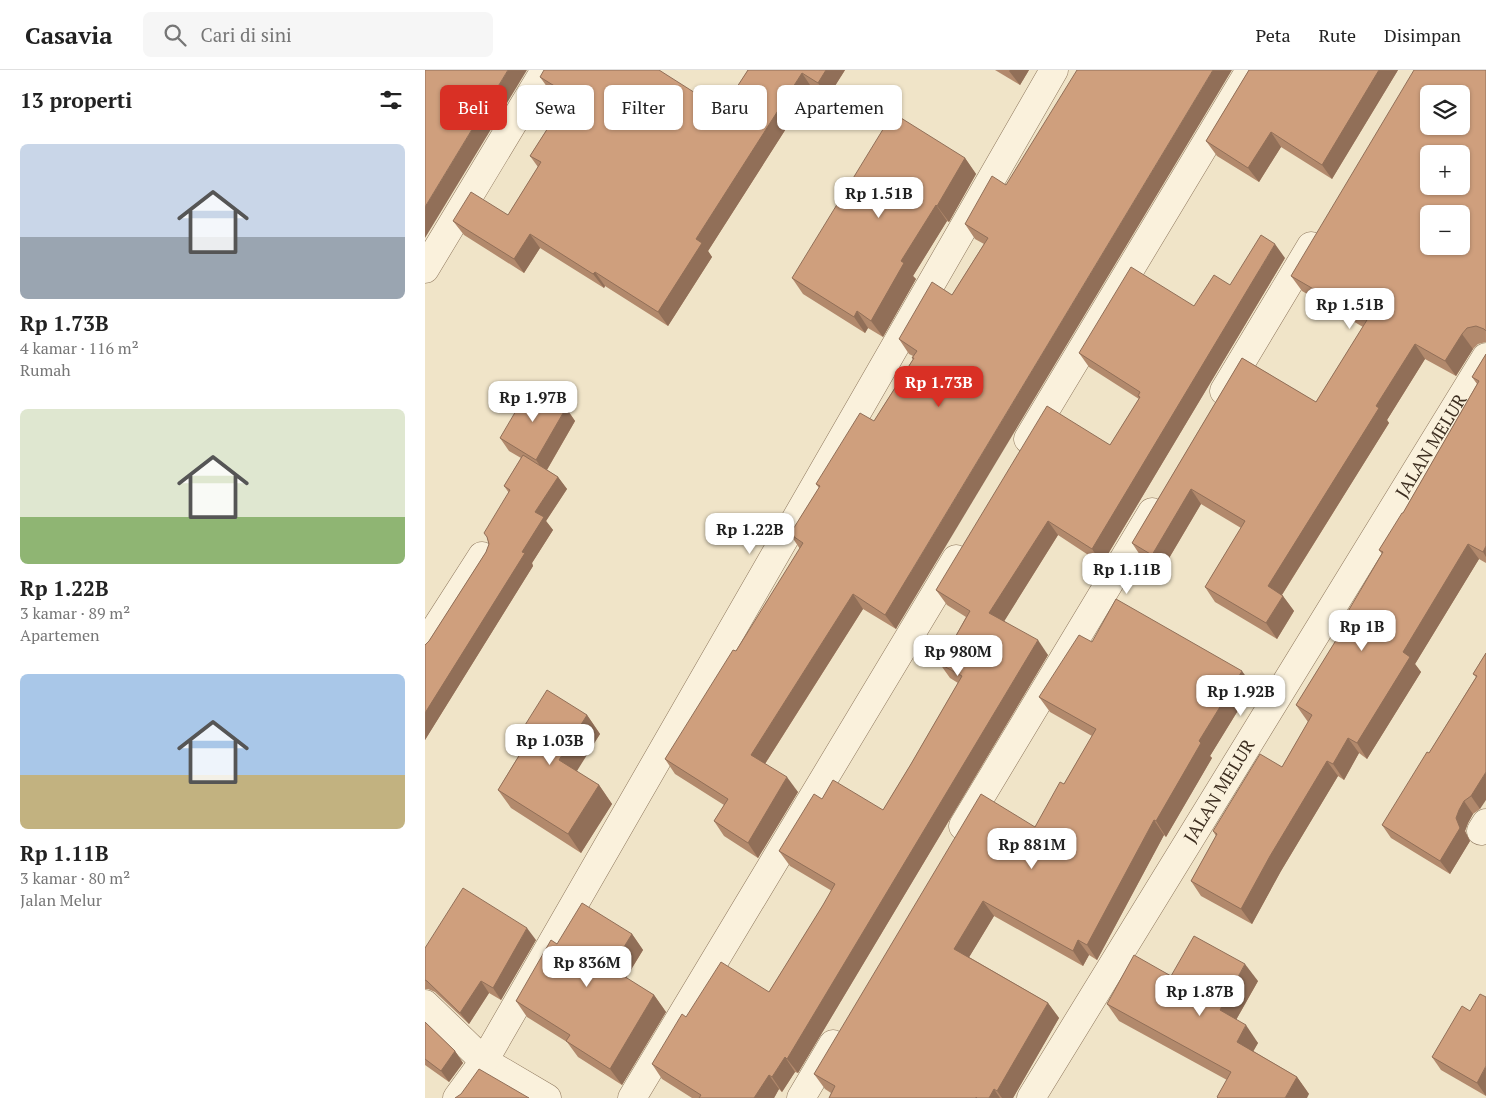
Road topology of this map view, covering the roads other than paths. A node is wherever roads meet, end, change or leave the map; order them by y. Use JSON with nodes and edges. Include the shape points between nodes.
{"nodes":[{"id":1,"x":545,"y":70,"type":"edge"},
{"id":2,"x":1054,"y":70,"type":"edge"},
{"id":3,"x":1250,"y":70,"type":"edge"},
{"id":4,"x":1324,"y":224,"type":"edge"},
{"id":5,"x":425,"y":269,"type":"edge"},
{"id":6,"x":1486,"y":357,"type":"edge"},
{"id":7,"x":1211,"y":413,"type":"edge"},
{"id":8,"x":1013,"y":464,"type":"edge"},
{"id":9,"x":1165,"y":490,"type":"edge"},
{"id":10,"x":967,"y":541,"type":"edge"},
{"id":11,"x":483,"y":556,"type":"edge"},
{"id":12,"x":425,"y":645,"type":"edge"},
{"id":13,"x":949,"y":850,"type":"edge"},
{"id":14,"x":425,"y":1004,"type":"edge"},
{"id":15,"x":847,"y":1021,"type":"edge"},
{"id":16,"x":484,"y":1061,"type":"junction"},
{"id":17,"x":457,"y":1098,"type":"edge"},
{"id":18,"x":547,"y":1098,"type":"edge"},
{"id":19,"x":632,"y":1098,"type":"edge"},
{"id":20,"x":801,"y":1098,"type":"edge"},
{"id":21,"x":1031,"y":1098,"type":"edge"}],
"edges":[{"from":1,"to":5,"type":"street"},
{"from":2,"to":16,"type":"street"},
{"from":3,"to":8,"type":"street"},
{"from":4,"to":7,"type":"street"},
{"from":6,"to":21,"type":"street","name":"JALAN MELUR"},
{"from":9,"to":13,"type":"street"},
{"from":10,"to":19,"type":"street"},
{"from":11,"to":12,"type":"street"},
{"from":14,"to":16,"type":"street"},
{"from":15,"to":20,"type":"street"},
{"from":16,"to":17,"type":"street"},
{"from":16,"to":18,"type":"street"}]}
